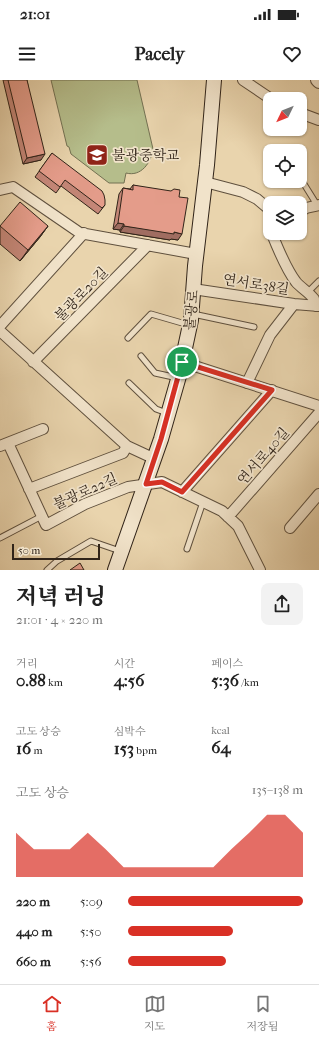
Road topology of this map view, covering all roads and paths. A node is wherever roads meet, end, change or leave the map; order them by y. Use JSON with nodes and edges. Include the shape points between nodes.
{"nodes":[{"id":1,"x":214,"y":80,"type":"edge"},
{"id":2,"x":243,"y":80,"type":"edge"},
{"id":3,"x":263,"y":94,"type":"edge"},
{"id":4,"x":307,"y":116,"type":"edge"},
{"id":5,"x":319,"y":120,"type":"edge"},
{"id":6,"x":205,"y":182,"type":"junction"},
{"id":7,"x":307,"y":188,"type":"edge"},
{"id":8,"x":0,"y":190,"type":"edge"},
{"id":9,"x":263,"y":204,"type":"edge"},
{"id":10,"x":318,"y":206,"type":"edge"},
{"id":11,"x":307,"y":208,"type":"edge"},
{"id":12,"x":84,"y":233,"type":"junction"},
{"id":13,"x":274,"y":240,"type":"edge"},
{"id":14,"x":148,"y":245,"type":"junction"},
{"id":15,"x":196,"y":254,"type":"junction"},
{"id":16,"x":319,"y":281,"type":"edge"},
{"id":17,"x":193,"y":289,"type":"junction"},
{"id":18,"x":308,"y":292,"type":"junction"},
{"id":19,"x":294,"y":304,"type":"junction"},
{"id":20,"x":317,"y":306,"type":"edge"},
{"id":21,"x":191,"y":319,"type":"junction"},
{"id":22,"x":0,"y":326,"type":"edge"},
{"id":23,"x":254,"y":326,"type":"dead end"},
{"id":24,"x":0,"y":331,"type":"edge"},
{"id":25,"x":128,"y":338,"type":"dead end"},
{"id":26,"x":141,"y":356,"type":"dead end"},
{"id":27,"x":33,"y":362,"type":"junction"},
{"id":28,"x":182,"y":362,"type":"junction"},
{"id":29,"x":179,"y":378,"type":"junction"},
{"id":30,"x":129,"y":383,"type":"dead end"},
{"id":31,"x":247,"y":383,"type":"junction"},
{"id":32,"x":272,"y":390,"type":"junction"},
{"id":33,"x":319,"y":406,"type":"edge"},
{"id":34,"x":169,"y":413,"type":"junction"},
{"id":35,"x":319,"y":413,"type":"edge"},
{"id":36,"x":43,"y":429,"type":"dead end"},
{"id":37,"x":4,"y":444,"type":"edge"},
{"id":38,"x":127,"y":446,"type":"junction"},
{"id":39,"x":155,"y":459,"type":"junction"},
{"id":40,"x":146,"y":484,"type":"junction"},
{"id":41,"x":29,"y":489,"type":"junction"},
{"id":42,"x":182,"y":492,"type":"junction"},
{"id":43,"x":319,"y":494,"type":"edge"},
{"id":44,"x":203,"y":502,"type":"junction"},
{"id":45,"x":42,"y":516,"type":"junction"},
{"id":46,"x":228,"y":517,"type":"junction"},
{"id":47,"x":290,"y":528,"type":"dead end"},
{"id":48,"x":0,"y":538,"type":"edge"},
{"id":49,"x":187,"y":549,"type":"dead end"},
{"id":50,"x":121,"y":552,"type":"junction"},
{"id":51,"x":47,"y":570,"type":"edge"},
{"id":52,"x":115,"y":570,"type":"edge"},
{"id":53,"x":260,"y":570,"type":"edge"}],
"edges":[{"from":1,"to":6,"type":"main road","name":"불광로"},
{"from":2,"to":3,"type":"street"},
{"from":4,"to":5,"type":"street"},
{"from":6,"to":9,"type":"street","via":[[243,192]]},
{"from":6,"to":15,"type":"main road","name":"불광로"},
{"from":7,"to":10,"type":"lane"},
{"from":8,"to":12,"type":"street","via":[[13,188],[80,233]]},
{"from":10,"to":11,"type":"street"},
{"from":12,"to":14,"type":"street"},
{"from":12,"to":22,"type":"street"},
{"from":13,"to":18,"type":"street","name":"연서로38길","via":[[296,282]]},
{"from":14,"to":15,"type":"street"},
{"from":14,"to":27,"type":"street","name":"불광로20길"},
{"from":15,"to":17,"type":"main road","name":"불광로"},
{"from":16,"to":18,"type":"lane"},
{"from":17,"to":19,"type":"street","name":"연서로38길"},
{"from":17,"to":21,"type":"main road","name":"불광로"},
{"from":18,"to":20,"type":"street","name":"연서로38길"},
{"from":19,"to":20,"type":"street","name":"연서로38길"},
{"from":19,"to":31,"type":"street","via":[[270,335]]},
{"from":21,"to":23,"type":"lane"},
{"from":21,"to":25,"type":"lane","via":[[151,314]]},
{"from":21,"to":28,"type":"main road","name":"불광로"},
{"from":24,"to":27,"type":"street"},
{"from":26,"to":29,"type":"lane","via":[[155,373]]},
{"from":27,"to":38,"type":"street"},
{"from":28,"to":29,"type":"main road","name":"불광로"},
{"from":28,"to":31,"type":"street"},
{"from":29,"to":34,"type":"main road","name":"불광로"},
{"from":30,"to":34,"type":"lane","via":[[156,409]]},
{"from":31,"to":32,"type":"street"},
{"from":32,"to":33,"type":"street"},
{"from":32,"to":42,"type":"street"},
{"from":34,"to":39,"type":"main road","name":"불광로"},
{"from":35,"to":46,"type":"street","name":"연서로40길"},
{"from":36,"to":37,"type":"street","name":"불광로22길"},
{"from":37,"to":41,"type":"street","name":"불광로22길"},
{"from":38,"to":39,"type":"street"},
{"from":38,"to":41,"type":"street","via":[[123,453]]},
{"from":39,"to":40,"type":"main road","name":"불광로"},
{"from":40,"to":42,"type":"street","via":[[162,482]]},
{"from":40,"to":45,"type":"street","name":"불광로22길","via":[[128,487],[85,504],[46,525]]},
{"from":40,"to":50,"type":"main road","name":"불광로"},
{"from":41,"to":45,"type":"street","name":"불광로22길"},
{"from":42,"to":44,"type":"street"},
{"from":43,"to":47,"type":"street"},
{"from":44,"to":46,"type":"street","via":[[222,511]]},
{"from":44,"to":49,"type":"lane"},
{"from":45,"to":48,"type":"lane","name":"불광로22길"},
{"from":46,"to":53,"type":"street","via":[[238,526]]},
{"from":50,"to":51,"type":"lane","via":[[91,541],[57,561]]},
{"from":50,"to":52,"type":"main road","name":"불광로"}]}
